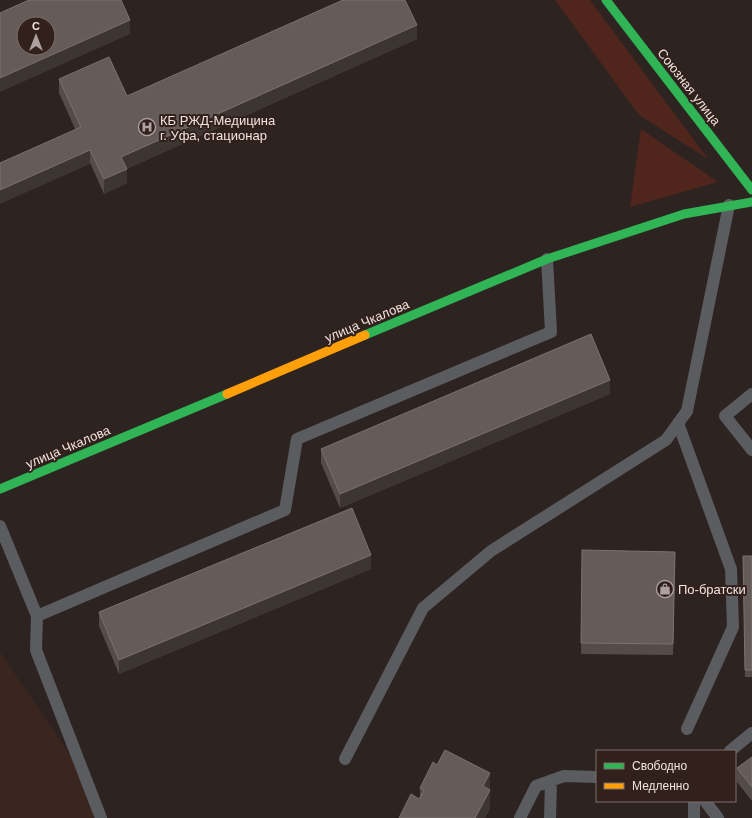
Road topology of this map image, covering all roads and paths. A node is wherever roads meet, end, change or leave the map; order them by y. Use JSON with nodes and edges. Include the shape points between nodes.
{"nodes":[{"id":1,"x":606,"y":0,"type":"edge"},
{"id":2,"x":752,"y":190,"type":"edge"},
{"id":3,"x":752,"y":202,"type":"edge"},
{"id":4,"x":729,"y":205,"type":"junction"},
{"id":5,"x":547,"y":259,"type":"junction"},
{"id":6,"x":752,"y":394,"type":"edge"},
{"id":7,"x":678,"y":424,"type":"junction"},
{"id":8,"x":752,"y":450,"type":"edge"},
{"id":9,"x":0,"y":489,"type":"edge"},
{"id":10,"x":0,"y":526,"type":"edge"},
{"id":11,"x":37,"y":616,"type":"junction"},
{"id":12,"x":687,"y":729,"type":"dead end"},
{"id":13,"x":752,"y":733,"type":"edge"},
{"id":14,"x":731,"y":750,"type":"edge"},
{"id":15,"x":345,"y":759,"type":"dead end"},
{"id":16,"x":596,"y":777,"type":"edge"},
{"id":17,"x":551,"y":781,"type":"junction"},
{"id":18,"x":694,"y":802,"type":"edge"},
{"id":19,"x":706,"y":802,"type":"edge"},
{"id":20,"x":101,"y":818,"type":"edge"},
{"id":21,"x":520,"y":818,"type":"edge"},
{"id":22,"x":550,"y":818,"type":"edge"},
{"id":23,"x":694,"y":818,"type":"edge"},
{"id":24,"x":718,"y":818,"type":"edge"}],
"edges":[{"from":1,"to":2,"type":"street","name":"Союзная улица"},
{"from":3,"to":4,"type":"street","name":"улица Чкалова"},
{"from":4,"to":5,"type":"street","name":"улица Чкалова","via":[[684,214]]},
{"from":4,"to":7,"type":"lane","via":[[687,411]]},
{"from":5,"to":9,"type":"street","name":"улица Чкалова"},
{"from":5,"to":11,"type":"lane","via":[[551,332],[297,439],[285,510]]},
{"from":6,"to":8,"type":"lane","via":[[725,416]]},
{"from":7,"to":12,"type":"lane","via":[[731,569],[733,627]]},
{"from":7,"to":15,"type":"lane","via":[[666,440],[491,551],[423,608]]},
{"from":10,"to":11,"type":"lane"},
{"from":11,"to":20,"type":"lane","via":[[36,650]]},
{"from":13,"to":14,"type":"lane"},
{"from":16,"to":17,"type":"lane","via":[[564,776]]},
{"from":17,"to":21,"type":"lane","via":[[536,786]]},
{"from":17,"to":22,"type":"lane"},
{"from":18,"to":23,"type":"lane"},
{"from":19,"to":24,"type":"lane"}]}
